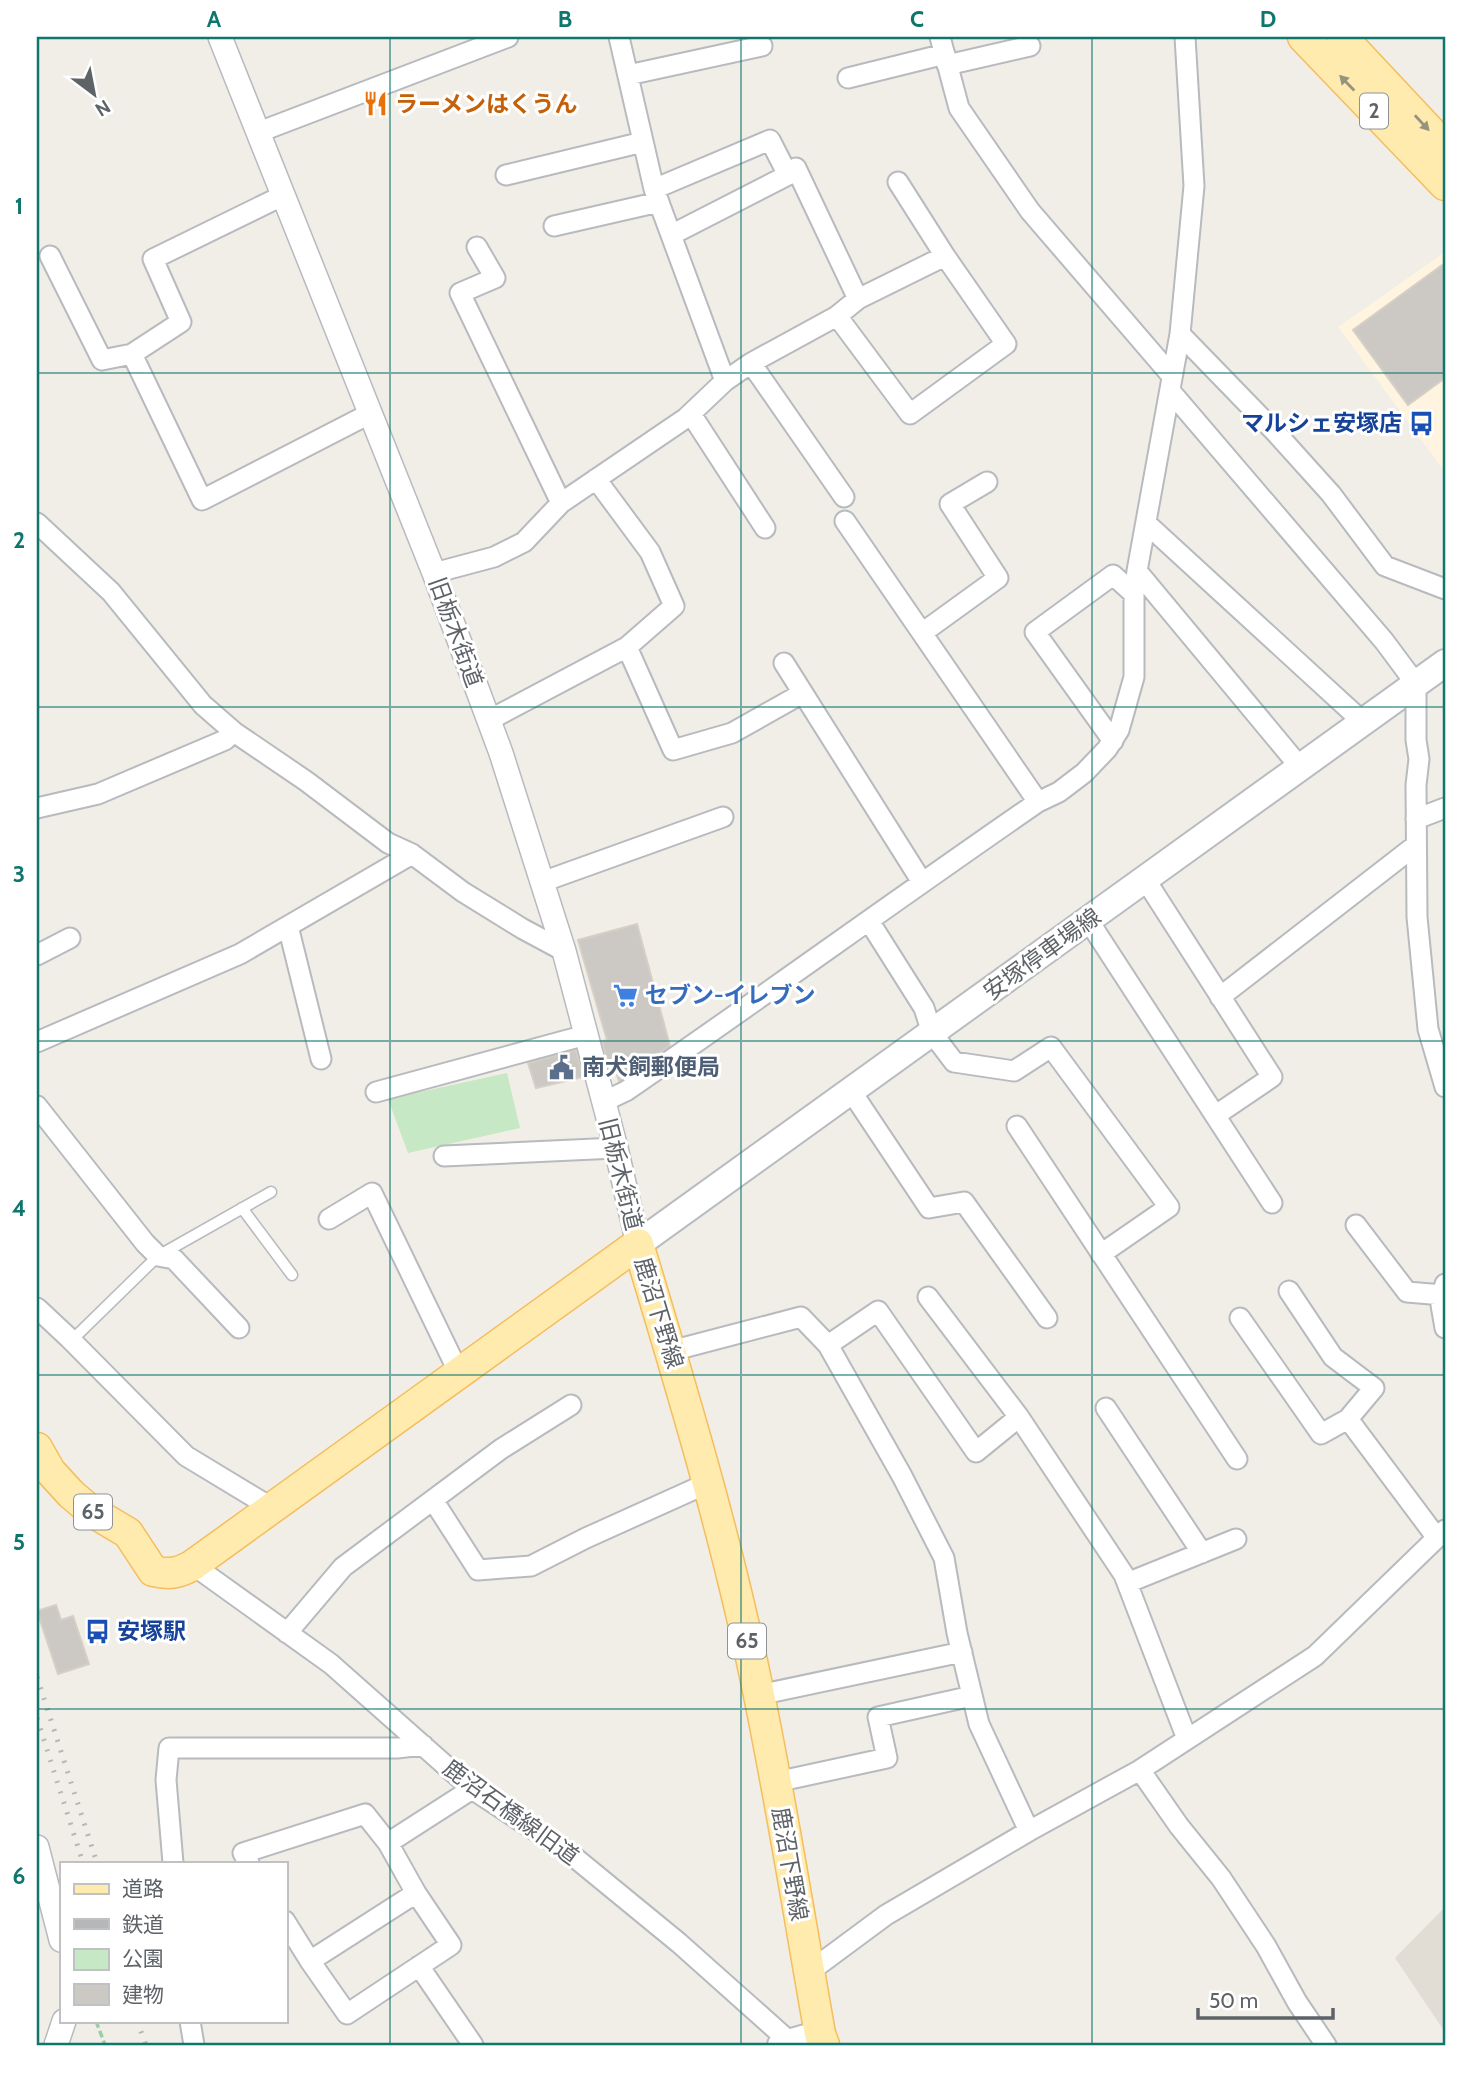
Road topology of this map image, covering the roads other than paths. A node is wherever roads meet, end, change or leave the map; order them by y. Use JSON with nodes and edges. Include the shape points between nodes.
{"nodes":[{"id":1,"x":220,"y":37,"type":"edge"},
{"id":2,"x":508,"y":37,"type":"edge"},
{"id":3,"x":619,"y":37,"type":"edge"},
{"id":4,"x":1185,"y":37,"type":"edge"},
{"id":5,"x":1303,"y":37,"type":"edge"},
{"id":6,"x":1342,"y":37,"type":"edge"},
{"id":7,"x":762,"y":46,"type":"dead end"},
{"id":8,"x":1030,"y":46,"type":"dead end"},
{"id":9,"x":944,"y":52,"type":"edge"},
{"id":10,"x":628,"y":75,"type":"junction"},
{"id":11,"x":848,"y":78,"type":"dead end"},
{"id":12,"x":259,"y":132,"type":"junction"},
{"id":13,"x":643,"y":142,"type":"junction"},
{"id":14,"x":1445,"y":147,"type":"edge"},
{"id":15,"x":506,"y":175,"type":"dead end"},
{"id":16,"x":788,"y":175,"type":"junction"},
{"id":17,"x":898,"y":182,"type":"dead end"},
{"id":18,"x":1445,"y":185,"type":"edge"},
{"id":19,"x":284,"y":195,"type":"junction"},
{"id":20,"x":657,"y":195,"type":"junction"},
{"id":21,"x":554,"y":226,"type":"dead end"},
{"id":22,"x":671,"y":235,"type":"junction"},
{"id":23,"x":477,"y":247,"type":"dead end"},
{"id":24,"x":50,"y":256,"type":"dead end"},
{"id":25,"x":944,"y":256,"type":"junction"},
{"id":26,"x":858,"y":299,"type":"junction"},
{"id":27,"x":837,"y":316,"type":"junction"},
{"id":28,"x":1180,"y":334,"type":"junction"},
{"id":29,"x":132,"y":354,"type":"junction"},
{"id":30,"x":751,"y":363,"type":"junction"},
{"id":31,"x":725,"y":381,"type":"junction"},
{"id":32,"x":1171,"y":384,"type":"junction"},
{"id":33,"x":370,"y":413,"type":"junction"},
{"id":34,"x":691,"y":414,"type":"junction"},
{"id":35,"x":596,"y":479,"type":"junction"},
{"id":36,"x":987,"y":482,"type":"dead end"},
{"id":37,"x":844,"y":497,"type":"dead end"},
{"id":38,"x":561,"y":503,"type":"junction"},
{"id":39,"x":845,"y":521,"type":"dead end"},
{"id":40,"x":37,"y":523,"type":"edge"},
{"id":41,"x":1147,"y":524,"type":"junction"},
{"id":42,"x":765,"y":528,"type":"dead end"},
{"id":43,"x":1137,"y":570,"type":"junction"},
{"id":44,"x":434,"y":573,"type":"junction"},
{"id":45,"x":1445,"y":590,"type":"edge"},
{"id":46,"x":1134,"y":594,"type":"junction"},
{"id":47,"x":922,"y":634,"type":"junction"},
{"id":48,"x":627,"y":647,"type":"junction"},
{"id":49,"x":784,"y":663,"type":"dead end"},
{"id":50,"x":1445,"y":663,"type":"edge"},
{"id":51,"x":1416,"y":684,"type":"junction"},
{"id":52,"x":803,"y":693,"type":"junction"},
{"id":53,"x":489,"y":720,"type":"junction"},
{"id":54,"x":1363,"y":722,"type":"junction"},
{"id":55,"x":234,"y":732,"type":"junction"},
{"id":56,"x":1113,"y":741,"type":"junction"},
{"id":57,"x":1300,"y":767,"type":"junction"},
{"id":58,"x":1038,"y":802,"type":"junction"},
{"id":59,"x":37,"y":808,"type":"edge"},
{"id":60,"x":1445,"y":808,"type":"edge"},
{"id":61,"x":723,"y":817,"type":"dead end"},
{"id":62,"x":1416,"y":818,"type":"junction"},
{"id":63,"x":1416,"y":845,"type":"junction"},
{"id":64,"x":412,"y":854,"type":"junction"},
{"id":65,"x":1145,"y":879,"type":"junction"},
{"id":66,"x":542,"y":882,"type":"junction"},
{"id":67,"x":922,"y":882,"type":"junction"},
{"id":68,"x":1088,"y":920,"type":"junction"},
{"id":69,"x":869,"y":921,"type":"junction"},
{"id":70,"x":288,"y":926,"type":"junction"},
{"id":71,"x":70,"y":938,"type":"dead end"},
{"id":72,"x":564,"y":951,"type":"junction"},
{"id":73,"x":37,"y":955,"type":"edge"},
{"id":74,"x":1220,"y":997,"type":"junction"},
{"id":75,"x":932,"y":1033,"type":"junction"},
{"id":76,"x":586,"y":1035,"type":"junction"},
{"id":77,"x":37,"y":1042,"type":"edge"},
{"id":78,"x":321,"y":1059,"type":"dead end"},
{"id":79,"x":1445,"y":1087,"type":"edge"},
{"id":80,"x":851,"y":1091,"type":"junction"},
{"id":81,"x":376,"y":1092,"type":"dead end"},
{"id":82,"x":603,"y":1102,"type":"junction"},
{"id":83,"x":37,"y":1106,"type":"edge"},
{"id":84,"x":1216,"y":1115,"type":"junction"},
{"id":85,"x":1017,"y":1126,"type":"dead end"},
{"id":86,"x":617,"y":1148,"type":"junction"},
{"id":87,"x":444,"y":1156,"type":"dead end"},
{"id":88,"x":271,"y":1192,"type":"dead end"},
{"id":89,"x":1272,"y":1203,"type":"dead end"},
{"id":90,"x":242,"y":1208,"type":"junction"},
{"id":91,"x":329,"y":1219,"type":"dead end"},
{"id":92,"x":1356,"y":1225,"type":"dead end"},
{"id":93,"x":638,"y":1244,"type":"junction"},
{"id":94,"x":1101,"y":1254,"type":"junction"},
{"id":95,"x":158,"y":1256,"type":"junction"},
{"id":96,"x":292,"y":1275,"type":"dead end"},
{"id":97,"x":1444,"y":1289,"type":"edge"},
{"id":98,"x":1289,"y":1291,"type":"dead end"},
{"id":99,"x":928,"y":1297,"type":"dead end"},
{"id":100,"x":37,"y":1308,"type":"edge"},
{"id":101,"x":1047,"y":1318,"type":"dead end"},
{"id":102,"x":1240,"y":1318,"type":"dead end"},
{"id":103,"x":239,"y":1328,"type":"dead end"},
{"id":104,"x":1445,"y":1328,"type":"edge"},
{"id":105,"x":72,"y":1340,"type":"junction"},
{"id":106,"x":828,"y":1345,"type":"junction"},
{"id":107,"x":671,"y":1350,"type":"junction"},
{"id":108,"x":459,"y":1373,"type":"junction"},
{"id":109,"x":571,"y":1405,"type":"dead end"},
{"id":110,"x":1106,"y":1408,"type":"dead end"},
{"id":111,"x":1019,"y":1417,"type":"junction"},
{"id":112,"x":1348,"y":1419,"type":"junction"},
{"id":113,"x":37,"y":1448,"type":"edge"},
{"id":114,"x":1237,"y":1460,"type":"dead end"},
{"id":115,"x":708,"y":1483,"type":"junction"},
{"id":116,"x":433,"y":1500,"type":"junction"},
{"id":117,"x":272,"y":1508,"type":"junction"},
{"id":118,"x":1441,"y":1534,"type":"edge"},
{"id":119,"x":1236,"y":1539,"type":"dead end"},
{"id":120,"x":1202,"y":1553,"type":"junction"},
{"id":121,"x":193,"y":1565,"type":"junction"},
{"id":122,"x":1127,"y":1583,"type":"junction"},
{"id":123,"x":287,"y":1633,"type":"junction"},
{"id":124,"x":962,"y":1652,"type":"junction"},
{"id":125,"x":759,"y":1695,"type":"junction"},
{"id":126,"x":972,"y":1696,"type":"junction"},
{"id":127,"x":1187,"y":1739,"type":"junction"},
{"id":128,"x":423,"y":1745,"type":"junction"},
{"id":129,"x":1140,"y":1770,"type":"junction"},
{"id":130,"x":775,"y":1782,"type":"junction"},
{"id":131,"x":472,"y":1789,"type":"junction"},
{"id":132,"x":1029,"y":1831,"type":"junction"},
{"id":133,"x":388,"y":1843,"type":"junction"},
{"id":134,"x":37,"y":1847,"type":"edge"},
{"id":135,"x":173,"y":1862,"type":"edge"},
{"id":136,"x":249,"y":1862,"type":"edge"},
{"id":137,"x":416,"y":1893,"type":"junction"},
{"id":138,"x":287,"y":1924,"type":"edge"},
{"id":139,"x":60,"y":1936,"type":"edge"},
{"id":140,"x":310,"y":1961,"type":"junction"},
{"id":141,"x":419,"y":1966,"type":"junction"},
{"id":142,"x":809,"y":1972,"type":"junction"},
{"id":143,"x":64,"y":2022,"type":"edge"},
{"id":144,"x":190,"y":2022,"type":"edge"},
{"id":145,"x":822,"y":2040,"type":"edge"},
{"id":146,"x":785,"y":2044,"type":"edge"},
{"id":147,"x":56,"y":2045,"type":"edge"},
{"id":148,"x":194,"y":2045,"type":"edge"},
{"id":149,"x":473,"y":2045,"type":"edge"},
{"id":150,"x":1326,"y":2045,"type":"edge"}],
"edges":[{"from":1,"to":12,"type":"street","name":"旧栃木街道"},
{"from":2,"to":12,"type":"street"},
{"from":3,"to":10,"type":"street"},
{"from":4,"to":28,"type":"street","via":[[1194,187]]},
{"from":18,"to":5,"type":"main road","number":"2","one_way":true},
{"from":6,"to":14,"type":"main road","number":"2","one_way":true},
{"from":7,"to":10,"type":"street"},
{"from":8,"to":9,"type":"street"},
{"from":9,"to":11,"type":"street"},
{"from":9,"to":32,"type":"street","via":[[958,108],[1030,211]]},
{"from":10,"to":13,"type":"street"},
{"from":12,"to":19,"type":"street","name":"旧栃木街道"},
{"from":13,"to":15,"type":"street"},
{"from":13,"to":20,"type":"street"},
{"from":16,"to":20,"type":"street","via":[[770,139]]},
{"from":16,"to":22,"type":"street"},
{"from":16,"to":26,"type":"street","via":[[796,168]]},
{"from":17,"to":25,"type":"street"},
{"from":19,"to":29,"type":"street","via":[[153,259],[181,322]]},
{"from":19,"to":33,"type":"street","name":"旧栃木街道"},
{"from":20,"to":21,"type":"street"},
{"from":20,"to":22,"type":"street"},
{"from":22,"to":31,"type":"street"},
{"from":23,"to":38,"type":"street","via":[[495,278],[460,293]]},
{"from":24,"to":29,"type":"street","via":[[103,360]]},
{"from":25,"to":26,"type":"street"},
{"from":25,"to":27,"type":"street","via":[[1006,344],[910,414]]},
{"from":26,"to":27,"type":"street"},
{"from":27,"to":30,"type":"street"},
{"from":28,"to":32,"type":"street"},
{"from":28,"to":45,"type":"street","via":[[1278,434],[1385,566]]},
{"from":29,"to":33,"type":"street","via":[[202,500]]},
{"from":30,"to":31,"type":"street"},
{"from":30,"to":37,"type":"street"},
{"from":31,"to":34,"type":"street"},
{"from":32,"to":41,"type":"street"},
{"from":32,"to":51,"type":"street"},
{"from":33,"to":44,"type":"street","name":"旧栃木街道"},
{"from":34,"to":35,"type":"street"},
{"from":34,"to":42,"type":"street"},
{"from":35,"to":38,"type":"street"},
{"from":35,"to":48,"type":"street","via":[[650,552],[674,606]]},
{"from":36,"to":47,"type":"street","via":[[950,504],[998,578]]},
{"from":38,"to":44,"type":"street","via":[[524,542],[494,557]]},
{"from":39,"to":47,"type":"street"},
{"from":40,"to":55,"type":"street","via":[[111,592],[203,705]]},
{"from":41,"to":43,"type":"street"},
{"from":41,"to":54,"type":"street"},
{"from":43,"to":46,"type":"street"},
{"from":43,"to":57,"type":"street"},
{"from":44,"to":53,"type":"street","name":"旧栃木街道"},
{"from":46,"to":56,"type":"street","via":[[1133,677]]},
{"from":46,"to":56,"type":"street","via":[[1114,575],[1035,632]]},
{"from":47,"to":58,"type":"street"},
{"from":48,"to":52,"type":"street","via":[[673,750],[732,733]]},
{"from":48,"to":53,"type":"street"},
{"from":49,"to":52,"type":"street"},
{"from":50,"to":51,"type":"main road","name":"安塚停車場線"},
{"from":51,"to":54,"type":"main road","name":"安塚停車場線"},
{"from":51,"to":62,"type":"street"},
{"from":52,"to":67,"type":"street"},
{"from":53,"to":66,"type":"street","name":"旧栃木街道"},
{"from":54,"to":57,"type":"main road","name":"安塚停車場線"},
{"from":55,"to":59,"type":"street","via":[[225,740],[98,793]]},
{"from":55,"to":64,"type":"street","via":[[387,843]]},
{"from":56,"to":58,"type":"street","via":[[1084,773]]},
{"from":57,"to":65,"type":"main road","name":"安塚停車場線"},
{"from":58,"to":67,"type":"street"},
{"from":60,"to":62,"type":"street"},
{"from":61,"to":66,"type":"street"},
{"from":62,"to":63,"type":"street"},
{"from":63,"to":74,"type":"street"},
{"from":63,"to":79,"type":"street","via":[[1417,917],[1428,1029]]},
{"from":64,"to":70,"type":"street"},
{"from":64,"to":72,"type":"street","via":[[463,892]]},
{"from":65,"to":68,"type":"main road","name":"安塚停車場線"},
{"from":65,"to":74,"type":"street"},
{"from":66,"to":72,"type":"street","name":"旧栃木街道"},
{"from":67,"to":69,"type":"street"},
{"from":68,"to":75,"type":"main road","name":"安塚停車場線"},
{"from":68,"to":84,"type":"street"},
{"from":69,"to":75,"type":"street","via":[[924,1008]]},
{"from":69,"to":82,"type":"street","via":[[626,1091]]},
{"from":70,"to":77,"type":"street","via":[[240,954]]},
{"from":70,"to":78,"type":"street"},
{"from":71,"to":73,"type":"street"},
{"from":72,"to":76,"type":"street","name":"旧栃木街道"},
{"from":74,"to":84,"type":"street","via":[[1272,1077]]},
{"from":75,"to":80,"type":"main road","name":"安塚停車場線"},
{"from":75,"to":94,"type":"street","via":[[954,1062],[1014,1070],[1051,1047],[1169,1208]]},
{"from":76,"to":81,"type":"street"},
{"from":76,"to":82,"type":"street","name":"旧栃木街道"},
{"from":80,"to":93,"type":"main road","name":"安塚停車場線"},
{"from":80,"to":101,"type":"street","via":[[929,1208],[964,1202]]},
{"from":82,"to":86,"type":"street","name":"旧栃木街道"},
{"from":83,"to":95,"type":"street"},
{"from":84,"to":89,"type":"street"},
{"from":85,"to":94,"type":"street"},
{"from":86,"to":87,"type":"street"},
{"from":86,"to":93,"type":"street","name":"旧栃木街道"},
{"from":88,"to":90,"type":"lane"},
{"from":90,"to":95,"type":"lane"},
{"from":90,"to":96,"type":"lane"},
{"from":91,"to":108,"type":"street","via":[[372,1192]]},
{"from":92,"to":97,"type":"street","via":[[1406,1292]]},
{"from":93,"to":107,"type":"main road","name":"鹿沼下野線","number":"65"},
{"from":93,"to":108,"type":"main road","name":"鹿沼下野線","number":"65"},
{"from":94,"to":114,"type":"street"},
{"from":95,"to":103,"type":"street","via":[[174,1259]]},
{"from":95,"to":105,"type":"lane"},
{"from":97,"to":104,"type":"street"},
{"from":98,"to":112,"type":"street","via":[[1333,1357],[1374,1388]]},
{"from":99,"to":111,"type":"street"},
{"from":100,"to":105,"type":"street"},
{"from":102,"to":112,"type":"street","via":[[1321,1434]]},
{"from":105,"to":117,"type":"street","via":[[186,1456]]},
{"from":106,"to":107,"type":"street","via":[[801,1317]]},
{"from":106,"to":111,"type":"street","via":[[878,1311],[976,1452]]},
{"from":106,"to":124,"type":"street","via":[[944,1558]]},
{"from":107,"to":115,"type":"main road","name":"鹿沼下野線","number":"65"},
{"from":108,"to":117,"type":"main road","name":"鹿沼下野線","number":"65"},
{"from":109,"to":116,"type":"street","via":[[500,1449]]},
{"from":110,"to":120,"type":"street"},
{"from":111,"to":122,"type":"street"},
{"from":112,"to":118,"type":"street"},
{"from":113,"to":121,"type":"main road","name":"鹿沼下野線","number":"65","via":[[71,1494],[128,1533],[153,1571],[167,1574]]},
{"from":115,"to":116,"type":"street","via":[[531,1566],[478,1570]]},
{"from":115,"to":125,"type":"main road","name":"鹿沼下野線","number":"65"},
{"from":116,"to":123,"type":"street","via":[[343,1567]]},
{"from":117,"to":121,"type":"main road","name":"鹿沼下野線","number":"65"},
{"from":118,"to":127,"type":"street","via":[[1315,1656]]},
{"from":119,"to":120,"type":"street"},
{"from":120,"to":122,"type":"street"},
{"from":121,"to":123,"type":"street","name":"鹿沼石橋線旧道"},
{"from":122,"to":127,"type":"street"},
{"from":123,"to":128,"type":"street","name":"鹿沼石橋線旧道","via":[[331,1664]]},
{"from":124,"to":125,"type":"street"},
{"from":124,"to":126,"type":"street"},
{"from":125,"to":130,"type":"main road","name":"鹿沼下野線","number":"65"},
{"from":126,"to":130,"type":"street","via":[[878,1717],[887,1758]]},
{"from":126,"to":132,"type":"street","via":[[979,1724]]},
{"from":127,"to":129,"type":"street"},
{"from":128,"to":131,"type":"street","name":"鹿沼石橋線旧道"},
{"from":128,"to":135,"type":"street","via":[[169,1748],[166,1780]]},
{"from":129,"to":132,"type":"street"},
{"from":129,"to":150,"type":"street","via":[[1221,1878]]},
{"from":130,"to":142,"type":"main road","name":"鹿沼下野線","number":"65"},
{"from":131,"to":133,"type":"street"},
{"from":131,"to":146,"type":"street","name":"鹿沼石橋線旧道","via":[[568,1852],[679,1943]]},
{"from":132,"to":142,"type":"street","via":[[887,1915]]},
{"from":133,"to":136,"type":"street","via":[[365,1814],[243,1853]]},
{"from":133,"to":137,"type":"street"},
{"from":134,"to":139,"type":"street"},
{"from":137,"to":140,"type":"street"},
{"from":137,"to":141,"type":"street","via":[[451,1945]]},
{"from":138,"to":140,"type":"street"},
{"from":140,"to":141,"type":"street","via":[[347,2014]]},
{"from":141,"to":149,"type":"street"},
{"from":142,"to":145,"type":"main road","name":"鹿沼下野線","number":"65"},
{"from":143,"to":147,"type":"street"},
{"from":144,"to":148,"type":"street"},
{"from":145,"to":146,"type":"main road"}]}
